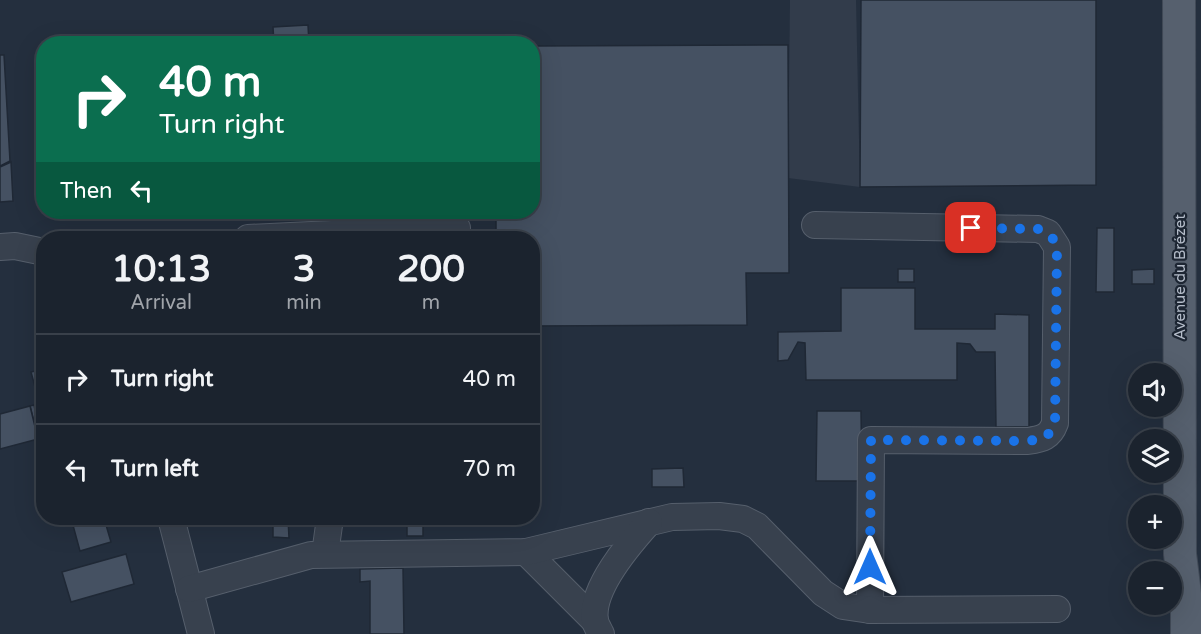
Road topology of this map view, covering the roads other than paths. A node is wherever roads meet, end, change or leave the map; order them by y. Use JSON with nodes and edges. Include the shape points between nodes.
{"nodes":[{"id":1,"x":1179,"y":0,"type":"edge"},
{"id":2,"x":816,"y":225,"type":"dead end"},
{"id":3,"x":457,"y":228,"type":"dead end"},
{"id":4,"x":419,"y":231,"type":"edge"},
{"id":5,"x":0,"y":247,"type":"edge"},
{"id":6,"x":36,"y":249,"type":"edge"},
{"id":7,"x":1191,"y":328,"type":"edge"},
{"id":8,"x":650,"y":522,"type":"junction"},
{"id":9,"x":173,"y":525,"type":"edge"},
{"id":10,"x":329,"y":525,"type":"edge"},
{"id":11,"x":526,"y":552,"type":"junction"},
{"id":12,"x":326,"y":554,"type":"junction"},
{"id":13,"x":1180,"y":561,"type":"edge"},
{"id":14,"x":189,"y":589,"type":"junction"},
{"id":15,"x":1057,"y":609,"type":"dead end"},
{"id":16,"x":870,"y":610,"type":"junction"},
{"id":17,"x":598,"y":627,"type":"edge"},
{"id":18,"x":201,"y":634,"type":"edge"}],
"edges":[{"from":1,"to":7,"type":"main road","name":"Avenue du Brézet"},
{"from":2,"to":16,"type":"lane","via":[[1038,229],[1048,233],[1057,247],[1052,433],[1028,441],[871,440]]},
{"from":3,"to":4,"type":"lane"},
{"from":5,"to":6,"type":"lane"},
{"from":7,"to":13,"type":"main road","name":"Avenue du Brézet"},
{"from":8,"to":11,"type":"lane"},
{"from":8,"to":16,"type":"lane","via":[[672,517],[743,519],[757,526],[823,592],[843,606]]},
{"from":8,"to":17,"type":"lane","via":[[611,570],[598,600]]},
{"from":9,"to":14,"type":"lane"},
{"from":10,"to":12,"type":"lane"},
{"from":11,"to":12,"type":"lane"},
{"from":11,"to":17,"type":"lane"},
{"from":12,"to":14,"type":"lane","via":[[269,565]]},
{"from":14,"to":18,"type":"lane"},
{"from":15,"to":16,"type":"lane"}]}
